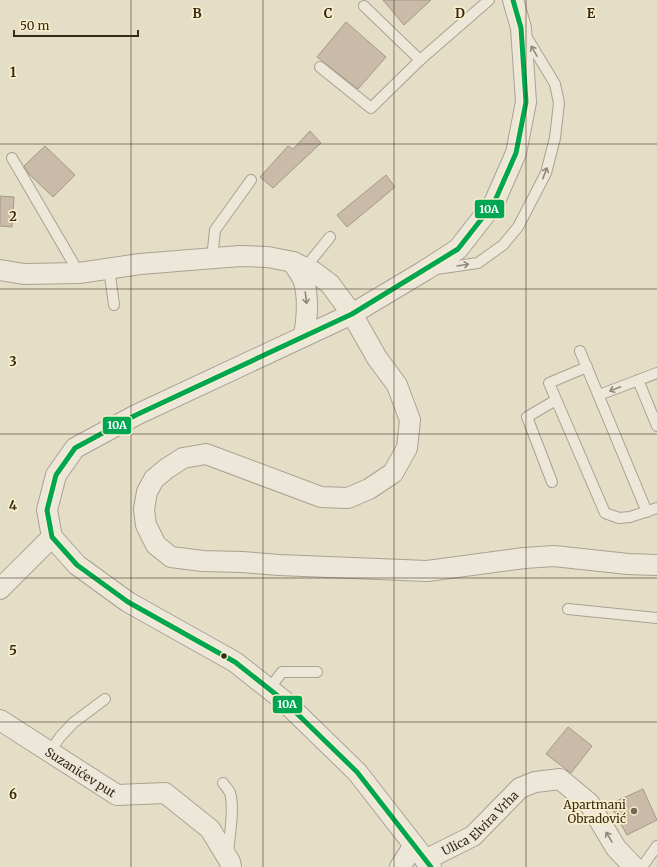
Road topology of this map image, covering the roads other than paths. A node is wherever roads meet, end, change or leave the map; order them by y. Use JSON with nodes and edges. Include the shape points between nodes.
{"nodes":[{"id":1,"x":489,"y":0,"type":"edge"},
{"id":2,"x":512,"y":0,"type":"edge"},
{"id":3,"x":364,"y":6,"type":"dead end"},
{"id":4,"x":521,"y":28,"type":"junction"},
{"id":5,"x":420,"y":60,"type":"junction"},
{"id":6,"x":320,"y":67,"type":"dead end"},
{"id":7,"x":12,"y":158,"type":"dead end"},
{"id":8,"x":251,"y":180,"type":"dead end"},
{"id":9,"x":330,"y":237,"type":"dead end"},
{"id":10,"x":212,"y":258,"type":"junction"},
{"id":11,"x":299,"y":265,"type":"junction"},
{"id":12,"x":109,"y":268,"type":"junction"},
{"id":13,"x":0,"y":270,"type":"edge"},
{"id":14,"x":424,"y":271,"type":"junction"},
{"id":15,"x":79,"y":273,"type":"junction"},
{"id":16,"x":114,"y":305,"type":"dead end"},
{"id":17,"x":352,"y":314,"type":"junction"},
{"id":18,"x":304,"y":336,"type":"junction"},
{"id":19,"x":580,"y":351,"type":"dead end"},
{"id":20,"x":586,"y":367,"type":"junction"},
{"id":21,"x":657,"y":373,"type":"edge"},
{"id":22,"x":638,"y":380,"type":"junction"},
{"id":23,"x":599,"y":395,"type":"junction"},
{"id":24,"x":556,"y":400,"type":"junction"},
{"id":25,"x":657,"y":426,"type":"edge"},
{"id":26,"x":552,"y":482,"type":"dead end"},
{"id":27,"x":652,"y":510,"type":"edge"},
{"id":28,"x":52,"y":537,"type":"junction"},
{"id":29,"x":657,"y":565,"type":"edge"},
{"id":30,"x":0,"y":589,"type":"edge"},
{"id":31,"x":568,"y":609,"type":"dead end"},
{"id":32,"x":657,"y":618,"type":"edge"},
{"id":33,"x":317,"y":672,"type":"dead end"},
{"id":34,"x":268,"y":689,"type":"junction"},
{"id":35,"x":105,"y":699,"type":"dead end"},
{"id":36,"x":0,"y":720,"type":"edge"},
{"id":37,"x":50,"y":752,"type":"junction"},
{"id":38,"x":223,"y":783,"type":"dead end"},
{"id":39,"x":414,"y":845,"type":"junction"},
{"id":40,"x":657,"y":846,"type":"edge"},
{"id":41,"x":229,"y":862,"type":"edge"},
{"id":42,"x":428,"y":864,"type":"edge"},
{"id":43,"x":400,"y":867,"type":"edge"},
{"id":44,"x":634,"y":867,"type":"edge"},
{"id":45,"x":642,"y":867,"type":"edge"}],
"edges":[{"from":1,"to":5,"type":"lane"},
{"from":2,"to":4,"type":"street"},
{"from":3,"to":5,"type":"lane"},
{"from":4,"to":14,"type":"street","via":[[526,102],[516,153],[494,203],[458,249]]},
{"from":14,"to":4,"type":"lane","one_way":true,"via":[[478,263],[503,245],[518,227],[546,174],[555,138],[558,103],[555,84]]},
{"from":5,"to":6,"type":"lane","via":[[371,108]]},
{"from":7,"to":15,"type":"lane"},
{"from":8,"to":10,"type":"lane","via":[[215,230]]},
{"from":9,"to":11,"type":"lane"},
{"from":10,"to":11,"type":"street","via":[[268,257]]},
{"from":10,"to":12,"type":"street"},
{"from":11,"to":17,"type":"street","via":[[330,284]]},
{"from":11,"to":18,"type":"street","one_way":true,"via":[[308,315]]},
{"from":12,"to":15,"type":"street"},
{"from":12,"to":16,"type":"lane"},
{"from":13,"to":15,"type":"street","via":[[24,274]]},
{"from":14,"to":17,"type":"street"},
{"from":17,"to":18,"type":"street"},
{"from":17,"to":29,"type":"street","via":[[397,385],[410,420],[407,448],[393,474],[348,498],[321,497],[206,454],[183,458],[154,479],[146,492],[146,525],[156,545],[171,558],[427,571],[554,556]]},
{"from":18,"to":28,"type":"street","via":[[136,415],[75,448],[56,475],[47,510]]},
{"from":19,"to":20,"type":"lane"},
{"from":20,"to":23,"type":"lane"},
{"from":20,"to":24,"type":"lane","via":[[549,383]]},
{"from":21,"to":22,"type":"lane"},
{"from":22,"to":23,"type":"lane","one_way":true},
{"from":22,"to":25,"type":"lane"},
{"from":23,"to":27,"type":"lane"},
{"from":24,"to":26,"type":"lane","via":[[527,417]]},
{"from":24,"to":27,"type":"lane","via":[[605,513],[619,518]]},
{"from":28,"to":30,"type":"street"},
{"from":28,"to":34,"type":"street","via":[[77,565],[128,602],[235,662]]},
{"from":31,"to":32,"type":"lane"},
{"from":33,"to":34,"type":"lane","via":[[282,672]]},
{"from":34,"to":39,"type":"street","via":[[283,700],[357,772]]},
{"from":35,"to":37,"type":"lane","via":[[74,723]]},
{"from":36,"to":37,"type":"street","name":"Suzanićev put"},
{"from":37,"to":41,"type":"street","name":"Suzanićev put","via":[[117,795],[165,793],[210,829]]},
{"from":38,"to":41,"type":"lane","via":[[230,793],[232,814]]},
{"from":39,"to":42,"type":"street"},
{"from":39,"to":43,"type":"street"},
{"from":40,"to":45,"type":"lane"},
{"from":44,"to":42,"type":"street","name":"Ulica Elvira Vrha","one_way":true,"via":[[616,848],[589,803],[560,779],[535,782],[520,788],[473,836]]}]}
